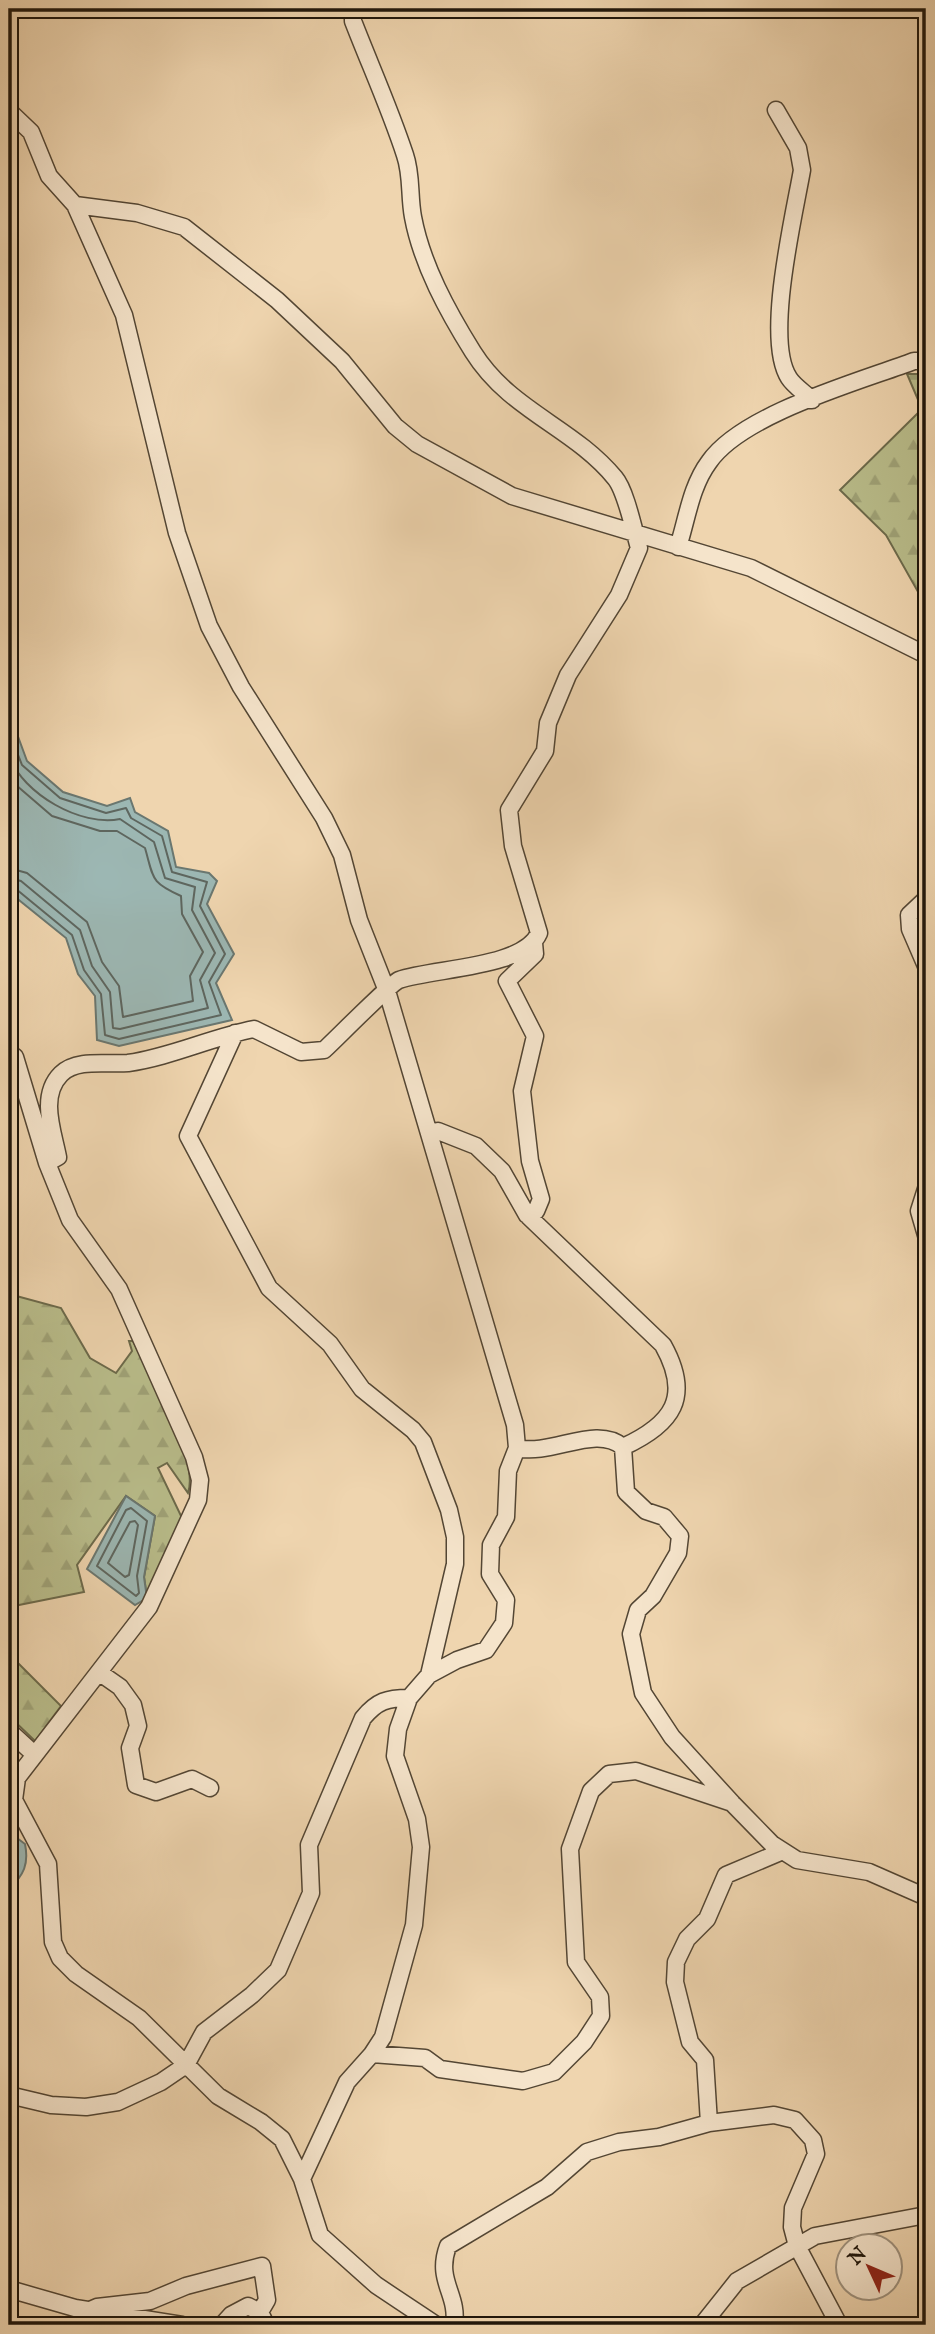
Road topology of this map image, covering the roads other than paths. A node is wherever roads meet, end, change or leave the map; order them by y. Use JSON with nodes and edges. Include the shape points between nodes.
{"nodes":[{"id":1,"x":353,"y":9,"type":"edge"},
{"id":2,"x":776,"y":110,"type":"dead end"},
{"id":3,"x":9,"y":111,"type":"edge"},
{"id":4,"x":75,"y":205,"type":"junction"},
{"id":5,"x":926,"y":361,"type":"edge"},
{"id":6,"x":812,"y":400,"type":"junction"},
{"id":7,"x":635,"y":532,"type":"junction"},
{"id":8,"x":678,"y":547,"type":"junction"},
{"id":9,"x":926,"y":655,"type":"edge"},
{"id":10,"x":926,"y":900,"type":"edge"},
{"id":11,"x":534,"y":943,"type":"junction"},
{"id":12,"x":926,"y":966,"type":"edge"},
{"id":13,"x":387,"y":991,"type":"junction"},
{"id":14,"x":235,"y":1033,"type":"junction"},
{"id":15,"x":9,"y":1053,"type":"edge"},
{"id":16,"x":429,"y":1133,"type":"junction"},
{"id":17,"x":47,"y":1163,"type":"junction"},
{"id":18,"x":926,"y":1189,"type":"edge"},
{"id":19,"x":527,"y":1215,"type":"junction"},
{"id":20,"x":926,"y":1235,"type":"edge"},
{"id":21,"x":623,"y":1447,"type":"junction"},
{"id":22,"x":517,"y":1448,"type":"junction"},
{"id":23,"x":100,"y":1673,"type":"junction"},
{"id":24,"x":429,"y":1675,"type":"junction"},
{"id":25,"x":409,"y":1698,"type":"junction"},
{"id":26,"x":9,"y":1731,"type":"edge"},
{"id":27,"x":34,"y":1754,"type":"junction"},
{"id":28,"x":210,"y":1788,"type":"dead end"},
{"id":29,"x":732,"y":1803,"type":"junction"},
{"id":30,"x":783,"y":1851,"type":"junction"},
{"id":31,"x":926,"y":1897,"type":"edge"},
{"id":32,"x":372,"y":2054,"type":"junction"},
{"id":33,"x":186,"y":2065,"type":"junction"},
{"id":34,"x":9,"y":2095,"type":"edge"},
{"id":35,"x":709,"y":2123,"type":"junction"},
{"id":36,"x":302,"y":2179,"type":"junction"},
{"id":37,"x":926,"y":2215,"type":"edge"},
{"id":38,"x":797,"y":2246,"type":"junction"},
{"id":39,"x":9,"y":2290,"type":"edge"},
{"id":40,"x":86,"y":2318,"type":"edge"},
{"id":41,"x":263,"y":2319,"type":"edge"},
{"id":42,"x":162,"y":2324,"type":"edge"},
{"id":43,"x":182,"y":2325,"type":"edge"},
{"id":44,"x":222,"y":2325,"type":"edge"},
{"id":45,"x":436,"y":2325,"type":"edge"},
{"id":46,"x":454,"y":2325,"type":"edge"},
{"id":47,"x":702,"y":2325,"type":"edge"},
{"id":48,"x":839,"y":2325,"type":"edge"}],
"edges":[{"from":1,"to":7,"type":"street","via":[[353,21],[405,156],[423,257],[467,341],[495,382],[517,403],[565,432],[617,480]]},
{"from":2,"to":6,"type":"street","via":[[798,148],[802,170],[780,305],[779,340],[788,377]]},
{"from":3,"to":4,"type":"street","via":[[31,132],[49,176]]},
{"from":4,"to":7,"type":"street","via":[[137,213],[184,227],[277,300],[342,361],[395,426],[417,444],[512,496]]},
{"from":4,"to":13,"type":"street","via":[[124,315],[177,533],[209,626],[241,687],[324,818],[342,855],[359,920]]},
{"from":5,"to":6,"type":"street","via":[[914,361]]},
{"from":6,"to":8,"type":"street","via":[[747,427],[709,461],[697,481]]},
{"from":7,"to":8,"type":"street"},
{"from":7,"to":11,"type":"street","via":[[639,548],[619,595],[568,674],[548,723],[545,751],[509,810],[513,846],[539,933]]},
{"from":8,"to":9,"type":"street","via":[[751,568]]},
{"from":10,"to":12,"type":"street","via":[[909,915]]},
{"from":11,"to":13,"type":"street","via":[[517,954],[395,981]]},
{"from":11,"to":19,"type":"street","via":[[535,954],[507,981],[535,1036],[522,1091],[530,1161],[541,1199],[536,1211]]},
{"from":13,"to":14,"type":"street","via":[[324,1051],[301,1052],[254,1029]]},
{"from":13,"to":16,"type":"street"},
{"from":14,"to":17,"type":"street","via":[[130,1062],[74,1066],[60,1074],[48,1107],[58,1157]]},
{"from":14,"to":24,"type":"street","via":[[188,1136],[270,1288],[330,1344],[362,1390],[423,1442],[449,1510],[456,1563]]},
{"from":15,"to":17,"type":"street","via":[[15,1057]]},
{"from":16,"to":19,"type":"street","via":[[476,1146],[502,1171]]},
{"from":16,"to":22,"type":"street"},
{"from":17,"to":23,"type":"street","via":[[70,1220],[119,1289],[200,1480],[198,1500],[149,1607]]},
{"from":18,"to":20,"type":"street","via":[[919,1211]]},
{"from":19,"to":21,"type":"street","via":[[663,1345],[676,1367],[679,1389],[670,1415],[648,1436]]},
{"from":21,"to":22,"type":"street","via":[[599,1437],[534,1452]]},
{"from":21,"to":29,"type":"street","via":[[626,1492],[646,1511],[664,1517],[680,1536],[678,1553],[653,1596],[638,1610],[631,1634],[643,1693],[672,1737]]},
{"from":22,"to":24,"type":"street","via":[[509,1471],[506,1517],[491,1545],[490,1574],[506,1600],[504,1623],[486,1650]]},
{"from":23,"to":27,"type":"street"},
{"from":23,"to":28,"type":"street","via":[[120,1687],[133,1705],[138,1726],[130,1748],[136,1785],[156,1792],[192,1779]]},
{"from":24,"to":25,"type":"street"},
{"from":25,"to":32,"type":"street","via":[[395,1756],[417,1819],[421,1847],[414,1925],[383,2036]]},
{"from":25,"to":33,"type":"street","via":[[376,1703],[363,1718],[309,1845],[311,1893],[278,1970],[204,2032]]},
{"from":26,"to":27,"type":"street"},
{"from":27,"to":33,"type":"street","via":[[17,1778],[14,1800],[48,1864],[53,1942],[60,1958],[76,1975],[139,2018]]},
{"from":29,"to":30,"type":"street"},
{"from":29,"to":32,"type":"street","via":[[636,1771],[609,1774],[590,1791],[570,1849],[576,1962],[600,1997],[601,2016],[555,2072],[523,2081],[440,2068],[425,2058]]},
{"from":30,"to":31,"type":"street","via":[[797,1860],[869,1872]]},
{"from":30,"to":35,"type":"street","via":[[726,1875],[707,1919],[687,1939],[676,1962],[675,1982],[690,2042],[705,2060]]},
{"from":32,"to":36,"type":"street","via":[[347,2081]]},
{"from":33,"to":34,"type":"street","via":[[118,2102],[86,2107],[51,2105]]},
{"from":33,"to":36,"type":"street","via":[[218,2096],[282,2139]]},
{"from":35,"to":38,"type":"street","via":[[774,2115],[795,2120],[806,2130],[816,2154],[793,2208]]},
{"from":35,"to":46,"type":"street","via":[[587,2152],[547,2187],[448,2246],[442,2263],[456,2315]]},
{"from":36,"to":45,"type":"street","via":[[320,2235],[376,2285]]},
{"from":37,"to":38,"type":"street","via":[[815,2236]]},
{"from":38,"to":47,"type":"street","via":[[737,2281]]},
{"from":38,"to":48,"type":"street"},
{"from":39,"to":40,"type":"street"},
{"from":40,"to":41,"type":"street","via":[[97,2306],[150,2301],[186,2286],[262,2266],[267,2301]]},
{"from":40,"to":42,"type":"street"},
{"from":41,"to":44,"type":"street","via":[[247,2306]]},
{"from":42,"to":43,"type":"street"}]}
